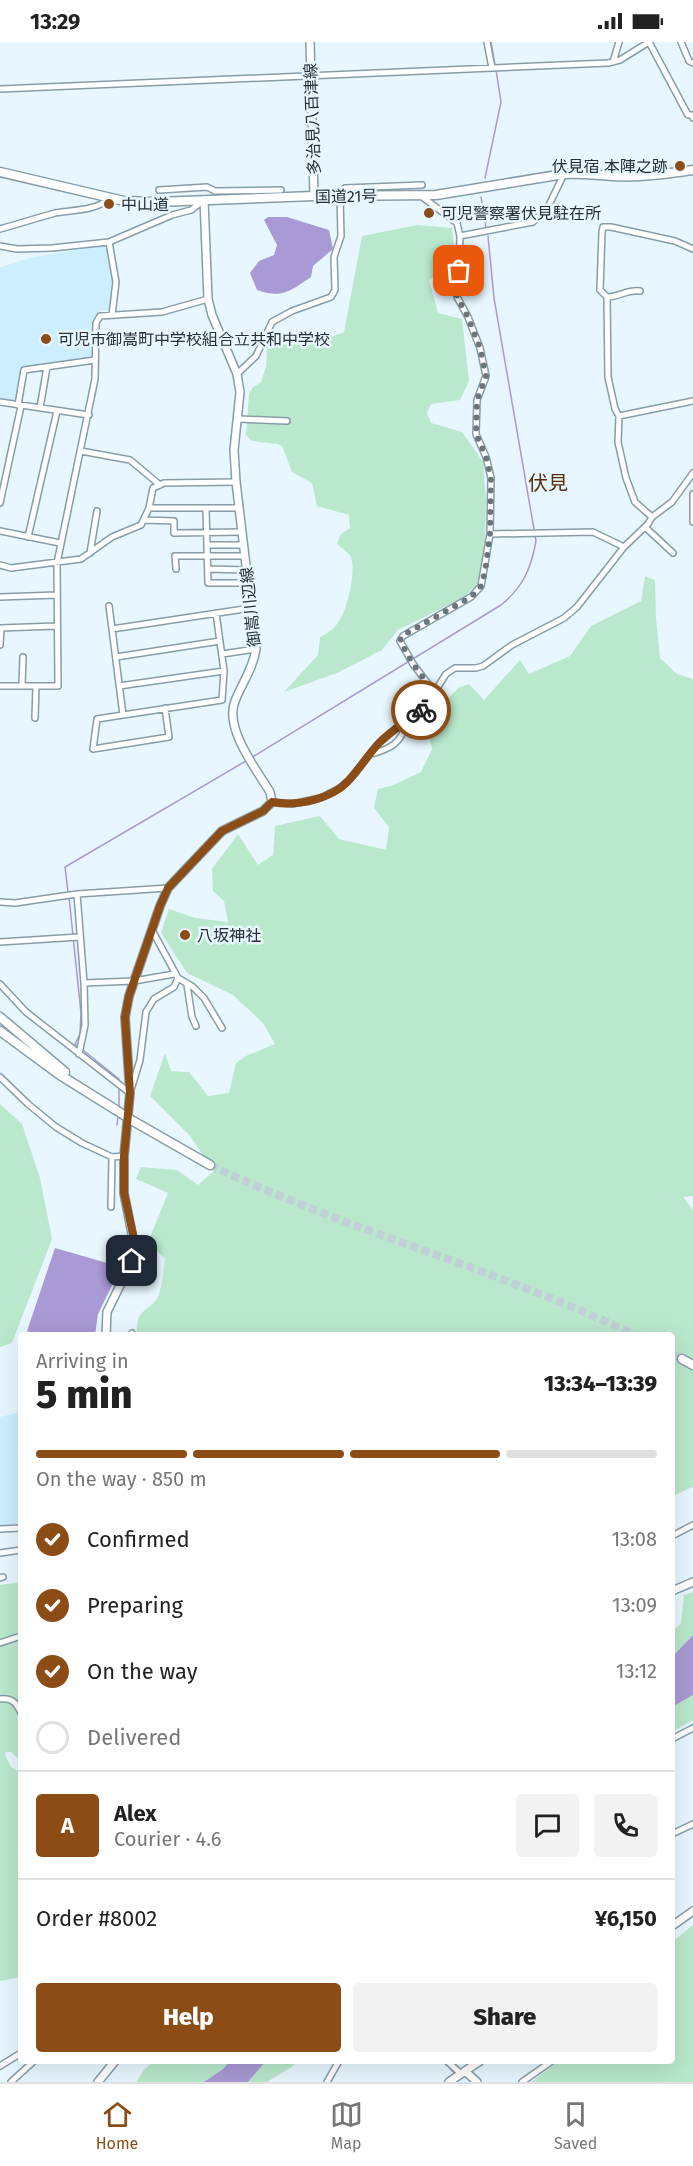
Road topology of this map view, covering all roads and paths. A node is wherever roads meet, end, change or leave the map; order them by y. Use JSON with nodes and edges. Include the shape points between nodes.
{"nodes":[{"id":1,"x":310,"y":42,"type":"edge"},
{"id":2,"x":487,"y":42,"type":"edge"},
{"id":3,"x":619,"y":42,"type":"edge"},
{"id":4,"x":649,"y":42,"type":"edge"},
{"id":5,"x":681,"y":42,"type":"edge"},
{"id":6,"x":613,"y":62,"type":"junction"},
{"id":7,"x":693,"y":63,"type":"edge"},
{"id":8,"x":492,"y":68,"type":"junction"},
{"id":9,"x":311,"y":76,"type":"junction"},
{"id":10,"x":0,"y":89,"type":"edge"},
{"id":11,"x":693,"y":118,"type":"edge"},
{"id":12,"x":693,"y":170,"type":"edge"},
{"id":13,"x":0,"y":172,"type":"edge"},
{"id":14,"x":564,"y":174,"type":"junction"},
{"id":15,"x":422,"y":185,"type":"dead end"},
{"id":16,"x":345,"y":188,"type":"dead end"},
{"id":17,"x":159,"y":190,"type":"dead end"},
{"id":18,"x":281,"y":190,"type":"dead end"},
{"id":19,"x":315,"y":196,"type":"junction"},
{"id":20,"x":340,"y":196,"type":"junction"},
{"id":21,"x":421,"y":196,"type":"junction"},
{"id":22,"x":110,"y":198,"type":"junction"},
{"id":23,"x":204,"y":200,"type":"junction"},
{"id":24,"x":0,"y":229,"type":"edge"},
{"id":25,"x":460,"y":236,"type":"junction"},
{"id":26,"x":109,"y":242,"type":"junction"},
{"id":27,"x":0,"y":246,"type":"edge"},
{"id":28,"x":693,"y":249,"type":"edge"},
{"id":29,"x":640,"y":291,"type":"dead end"},
{"id":30,"x":607,"y":297,"type":"junction"},
{"id":31,"x":208,"y":299,"type":"junction"},
{"id":32,"x":112,"y":315,"type":"junction"},
{"id":33,"x":95,"y":360,"type":"junction"},
{"id":34,"x":47,"y":367,"type":"junction"},
{"id":35,"x":237,"y":374,"type":"junction"},
{"id":36,"x":0,"y":402,"type":"edge"},
{"id":37,"x":693,"y":402,"type":"edge"},
{"id":38,"x":20,"y":405,"type":"junction"},
{"id":39,"x":40,"y":408,"type":"junction"},
{"id":40,"x":57,"y":411,"type":"junction"},
{"id":41,"x":89,"y":415,"type":"junction"},
{"id":42,"x":619,"y":416,"type":"junction"},
{"id":43,"x":238,"y":420,"type":"junction"},
{"id":44,"x":286,"y":421,"type":"dead end"},
{"id":45,"x":81,"y":451,"type":"junction"},
{"id":46,"x":693,"y":473,"type":"edge"},
{"id":47,"x":236,"y":482,"type":"junction"},
{"id":48,"x":160,"y":485,"type":"junction"},
{"id":49,"x":693,"y":494,"type":"edge"},
{"id":50,"x":0,"y":503,"type":"edge"},
{"id":51,"x":149,"y":508,"type":"junction"},
{"id":52,"x":206,"y":508,"type":"junction"},
{"id":53,"x":239,"y":508,"type":"junction"},
{"id":54,"x":97,"y":511,"type":"dead end"},
{"id":55,"x":652,"y":517,"type":"junction"},
{"id":56,"x":144,"y":520,"type":"junction"},
{"id":57,"x":693,"y":522,"type":"edge"},
{"id":58,"x":645,"y":527,"type":"junction"},
{"id":59,"x":0,"y":531,"type":"edge"},
{"id":60,"x":207,"y":532,"type":"junction"},
{"id":61,"x":242,"y":532,"type":"junction"},
{"id":62,"x":490,"y":534,"type":"junction"},
{"id":63,"x":28,"y":537,"type":"junction"},
{"id":64,"x":60,"y":543,"type":"junction"},
{"id":65,"x":243,"y":545,"type":"junction"},
{"id":66,"x":207,"y":546,"type":"junction"},
{"id":67,"x":624,"y":547,"type":"junction"},
{"id":68,"x":90,"y":553,"type":"junction"},
{"id":69,"x":673,"y":553,"type":"dead end"},
{"id":70,"x":208,"y":556,"type":"junction"},
{"id":71,"x":245,"y":556,"type":"junction"},
{"id":72,"x":57,"y":563,"type":"junction"},
{"id":73,"x":0,"y":564,"type":"edge"},
{"id":74,"x":176,"y":569,"type":"dead end"},
{"id":75,"x":208,"y":569,"type":"junction"},
{"id":76,"x":246,"y":570,"type":"junction"},
{"id":77,"x":248,"y":584,"type":"junction"},
{"id":78,"x":57,"y":595,"type":"junction"},
{"id":79,"x":0,"y":597,"type":"edge"},
{"id":80,"x":109,"y":606,"type":"dead end"},
{"id":81,"x":251,"y":608,"type":"junction"},
{"id":82,"x":216,"y":613,"type":"junction"},
{"id":83,"x":57,"y":626,"type":"junction"},
{"id":84,"x":0,"y":628,"type":"edge"},
{"id":85,"x":112,"y":629,"type":"junction"},
{"id":86,"x":220,"y":641,"type":"junction"},
{"id":87,"x":0,"y":645,"type":"edge"},
{"id":88,"x":256,"y":649,"type":"junction"},
{"id":89,"x":222,"y":654,"type":"junction"},
{"id":90,"x":23,"y":657,"type":"dead end"},
{"id":91,"x":116,"y":657,"type":"junction"},
{"id":92,"x":224,"y":671,"type":"junction"},
{"id":93,"x":0,"y":686,"type":"edge"},
{"id":94,"x":22,"y":686,"type":"junction"},
{"id":95,"x":36,"y":686,"type":"junction"},
{"id":96,"x":119,"y":686,"type":"junction"},
{"id":97,"x":435,"y":693,"type":"junction"},
{"id":98,"x":165,"y":708,"type":"junction"},
{"id":99,"x":123,"y":715,"type":"junction"},
{"id":100,"x":35,"y":718,"type":"dead end"},
{"id":101,"x":406,"y":721,"type":"junction"},
{"id":102,"x":369,"y":754,"type":"junction"},
{"id":103,"x":272,"y":802,"type":"junction"},
{"id":104,"x":168,"y":888,"type":"junction"},
{"id":105,"x":76,"y":894,"type":"junction"},
{"id":106,"x":0,"y":902,"type":"edge"},
{"id":107,"x":152,"y":930,"type":"junction"},
{"id":108,"x":79,"y":937,"type":"junction"},
{"id":109,"x":0,"y":942,"type":"edge"},
{"id":110,"x":176,"y":976,"type":"junction"},
{"id":111,"x":134,"y":981,"type":"junction"},
{"id":112,"x":84,"y":983,"type":"junction"},
{"id":113,"x":0,"y":984,"type":"edge"},
{"id":114,"x":187,"y":985,"type":"junction"},
{"id":115,"x":0,"y":1017,"type":"edge"},
{"id":116,"x":196,"y":1026,"type":"dead end"},
{"id":117,"x":222,"y":1028,"type":"dead end"},
{"id":118,"x":0,"y":1031,"type":"edge"},
{"id":119,"x":79,"y":1054,"type":"junction"},
{"id":120,"x":0,"y":1077,"type":"edge"},
{"id":121,"x":130,"y":1093,"type":"junction"},
{"id":122,"x":94,"y":1095,"type":"junction"},
{"id":123,"x":124,"y":1156,"type":"junction"},
{"id":124,"x":112,"y":1157,"type":"junction"},
{"id":125,"x":210,"y":1165,"type":"tunnel mouth"},
{"id":126,"x":111,"y":1207,"type":"dead end"},
{"id":127,"x":106,"y":1332,"type":"edge"},
{"id":128,"x":682,"y":1359,"type":"tunnel mouth"},
{"id":129,"x":693,"y":1365,"type":"edge"},
{"id":130,"x":693,"y":1525,"type":"edge"},
{"id":131,"x":18,"y":1528,"type":"edge"},
{"id":132,"x":0,"y":1529,"type":"edge"},
{"id":133,"x":675,"y":1534,"type":"edge"},
{"id":134,"x":18,"y":1550,"type":"edge"},
{"id":135,"x":0,"y":1553,"type":"edge"},
{"id":136,"x":693,"y":1582,"type":"edge"},
{"id":137,"x":675,"y":1590,"type":"edge"},
{"id":138,"x":18,"y":1637,"type":"edge"},
{"id":139,"x":0,"y":1643,"type":"edge"},
{"id":140,"x":0,"y":1699,"type":"edge"},
{"id":141,"x":18,"y":1708,"type":"edge"},
{"id":142,"x":693,"y":1728,"type":"edge"},
{"id":143,"x":675,"y":1737,"type":"edge"},
{"id":144,"x":693,"y":1824,"type":"edge"},
{"id":145,"x":675,"y":1833,"type":"edge"},
{"id":146,"x":693,"y":1911,"type":"edge"},
{"id":147,"x":675,"y":1922,"type":"edge"},
{"id":148,"x":18,"y":2055,"type":"edge"},
{"id":149,"x":31,"y":2064,"type":"edge"},
{"id":150,"x":113,"y":2064,"type":"edge"},
{"id":151,"x":337,"y":2064,"type":"edge"},
{"id":152,"x":451,"y":2064,"type":"edge"},
{"id":153,"x":476,"y":2064,"type":"edge"},
{"id":154,"x":548,"y":2064,"type":"edge"},
{"id":155,"x":0,"y":2066,"type":"edge"},
{"id":156,"x":463,"y":2073,"type":"junction"},
{"id":157,"x":10,"y":2082,"type":"edge"},
{"id":158,"x":98,"y":2082,"type":"edge"},
{"id":159,"x":327,"y":2082,"type":"edge"},
{"id":160,"x":449,"y":2082,"type":"edge"},
{"id":161,"x":477,"y":2082,"type":"edge"},
{"id":162,"x":522,"y":2082,"type":"edge"}],
"edges":[{"from":1,"to":9,"type":"main road","name":"多治見八百津線"},
{"from":2,"to":8,"type":"street"},
{"from":3,"to":6,"type":"street"},
{"from":4,"to":6,"type":"street"},
{"from":4,"to":11,"type":"street"},
{"from":5,"to":7,"type":"street"},
{"from":6,"to":8,"type":"street"},
{"from":8,"to":9,"type":"street"},
{"from":9,"to":10,"type":"street"},
{"from":9,"to":19,"type":"main road","name":"多治見八百津線"},
{"from":12,"to":14,"type":"highway","name":"国道21号","via":[[631,176]]},
{"from":13,"to":22,"type":"highway","name":"国道21号"},
{"from":14,"to":21,"type":"highway","name":"国道21号"},
{"from":14,"to":25,"type":"street","via":[[548,207],[533,222]]},
{"from":15,"to":16,"type":"street"},
{"from":17,"to":18,"type":"street"},
{"from":19,"to":20,"type":"highway","name":"国道21号"},
{"from":19,"to":23,"type":"highway","name":"国道21号"},
{"from":20,"to":21,"type":"highway","name":"国道21号"},
{"from":20,"to":35,"type":"street","via":[[342,236],[334,257],[335,290],[331,297],[272,322],[256,356]]},
{"from":21,"to":25,"type":"street","via":[[457,223]]},
{"from":22,"to":23,"type":"highway","name":"国道21号"},
{"from":22,"to":24,"type":"street","via":[[96,206]]},
{"from":23,"to":26,"type":"street","via":[[190,210]]},
{"from":23,"to":31,"type":"main road","name":"御嵩川辺線"},
{"from":25,"to":62,"type":"street","via":[[457,297],[480,348],[486,376],[477,400],[476,434],[491,478]]},
{"from":26,"to":27,"type":"street","via":[[52,248]]},
{"from":26,"to":32,"type":"street","via":[[116,282]]},
{"from":28,"to":30,"type":"street","via":[[675,241],[603,227],[600,290]]},
{"from":29,"to":30,"type":"street"},
{"from":30,"to":42,"type":"street","via":[[608,377]]},
{"from":31,"to":32,"type":"street","via":[[162,312]]},
{"from":31,"to":35,"type":"main road","name":"御嵩川辺線"},
{"from":32,"to":33,"type":"street","via":[[100,316],[96,323]]},
{"from":33,"to":34,"type":"street"},
{"from":33,"to":41,"type":"street"},
{"from":34,"to":38,"type":"street","via":[[24,370]]},
{"from":34,"to":39,"type":"street"},
{"from":35,"to":43,"type":"main road","name":"御嵩川辺線"},
{"from":36,"to":38,"type":"street"},
{"from":37,"to":42,"type":"street"},
{"from":38,"to":39,"type":"street"},
{"from":38,"to":50,"type":"street"},
{"from":39,"to":40,"type":"street"},
{"from":40,"to":41,"type":"street"},
{"from":40,"to":63,"type":"street"},
{"from":41,"to":45,"type":"street"},
{"from":42,"to":55,"type":"street","via":[[618,442],[626,478],[635,502]]},
{"from":43,"to":44,"type":"street"},
{"from":43,"to":47,"type":"main road","name":"御嵩川辺線","via":[[234,450]]},
{"from":45,"to":48,"type":"street","via":[[130,460]]},
{"from":45,"to":64,"type":"street"},
{"from":46,"to":55,"type":"street","via":[[672,502]]},
{"from":47,"to":48,"type":"street"},
{"from":47,"to":53,"type":"main road","name":"御嵩川辺線"},
{"from":48,"to":51,"type":"street","via":[[153,488]]},
{"from":49,"to":57,"type":"street"},
{"from":51,"to":52,"type":"street"},
{"from":51,"to":56,"type":"street"},
{"from":52,"to":53,"type":"street"},
{"from":52,"to":60,"type":"street"},
{"from":53,"to":61,"type":"main road","name":"御嵩川辺線"},
{"from":54,"to":68,"type":"street"},
{"from":55,"to":58,"type":"street"},
{"from":56,"to":60,"type":"street","via":[[174,521],[174,533]]},
{"from":56,"to":68,"type":"street"},
{"from":58,"to":67,"type":"street"},
{"from":58,"to":69,"type":"street"},
{"from":59,"to":63,"type":"street"},
{"from":60,"to":61,"type":"street"},
{"from":60,"to":66,"type":"street"},
{"from":61,"to":65,"type":"main road","name":"御嵩川辺線"},
{"from":62,"to":67,"type":"street","via":[[593,532]]},
{"from":62,"to":97,"type":"street","via":[[481,586],[471,597],[402,636],[400,641]]},
{"from":63,"to":64,"type":"street"},
{"from":64,"to":72,"type":"street"},
{"from":65,"to":66,"type":"street"},
{"from":65,"to":71,"type":"main road","name":"御嵩川辺線"},
{"from":66,"to":70,"type":"street"},
{"from":67,"to":97,"type":"street","via":[[564,618],[512,645],[483,666],[455,668],[446,674]]},
{"from":68,"to":72,"type":"street","via":[[81,559]]},
{"from":70,"to":71,"type":"street"},
{"from":70,"to":74,"type":"street","via":[[175,556]]},
{"from":70,"to":75,"type":"street"},
{"from":71,"to":76,"type":"main road","name":"御嵩川辺線"},
{"from":72,"to":73,"type":"street","via":[[12,568]]},
{"from":72,"to":78,"type":"street"},
{"from":75,"to":76,"type":"street"},
{"from":75,"to":77,"type":"street","via":[[208,583]]},
{"from":76,"to":77,"type":"main road","name":"御嵩川辺線"},
{"from":77,"to":81,"type":"main road","name":"御嵩川辺線"},
{"from":78,"to":79,"type":"street"},
{"from":78,"to":83,"type":"street"},
{"from":80,"to":85,"type":"street"},
{"from":81,"to":82,"type":"street"},
{"from":81,"to":88,"type":"main road","name":"御嵩川辺線"},
{"from":82,"to":85,"type":"street"},
{"from":82,"to":86,"type":"street"},
{"from":83,"to":84,"type":"street"},
{"from":83,"to":95,"type":"street","via":[[58,686]]},
{"from":84,"to":87,"type":"street"},
{"from":85,"to":91,"type":"street"},
{"from":86,"to":89,"type":"street"},
{"from":86,"to":91,"type":"street"},
{"from":88,"to":89,"type":"street"},
{"from":88,"to":103,"type":"main road","name":"御嵩川辺線","via":[[231,719]]},
{"from":89,"to":92,"type":"street"},
{"from":90,"to":94,"type":"street"},
{"from":91,"to":96,"type":"street"},
{"from":92,"to":96,"type":"street"},
{"from":92,"to":98,"type":"street","via":[[222,700]]},
{"from":93,"to":94,"type":"street"},
{"from":94,"to":95,"type":"street"},
{"from":95,"to":100,"type":"street"},
{"from":96,"to":99,"type":"street"},
{"from":97,"to":101,"type":"street"},
{"from":98,"to":99,"type":"street"},
{"from":98,"to":99,"type":"street","via":[[169,737],[93,749],[97,719]]},
{"from":101,"to":102,"type":"street"},
{"from":101,"to":102,"type":"street","via":[[398,743]]},
{"from":102,"to":103,"type":"street","via":[[350,780],[320,798],[292,804]]},
{"from":103,"to":104,"type":"main road","via":[[263,811],[222,831]]},
{"from":104,"to":105,"type":"street"},
{"from":104,"to":107,"type":"main road"},
{"from":105,"to":106,"type":"street"},
{"from":105,"to":108,"type":"street"},
{"from":107,"to":110,"type":"street"},
{"from":107,"to":111,"type":"main road"},
{"from":108,"to":109,"type":"street"},
{"from":108,"to":112,"type":"street"},
{"from":110,"to":111,"type":"street"},
{"from":110,"to":114,"type":"street"},
{"from":110,"to":121,"type":"street","via":[[174,987],[154,999],[146,1012],[140,1060]]},
{"from":111,"to":112,"type":"street"},
{"from":111,"to":121,"type":"main road","via":[[125,1017]]},
{"from":112,"to":119,"type":"street","via":[[85,1025]]},
{"from":113,"to":119,"type":"street","via":[[26,1012]]},
{"from":114,"to":116,"type":"street"},
{"from":114,"to":117,"type":"street","via":[[204,998]]},
{"from":115,"to":122,"type":"highway"},
{"from":118,"to":122,"type":"highway"},
{"from":119,"to":121,"type":"street"},
{"from":120,"to":124,"type":"street","via":[[56,1127]]},
{"from":121,"to":123,"type":"main road"},
{"from":122,"to":125,"type":"highway","bridge":true},
{"from":123,"to":124,"type":"street"},
{"from":123,"to":127,"type":"main road","via":[[124,1193],[135,1249],[108,1312]]},
{"from":124,"to":126,"type":"street"},
{"from":128,"to":129,"type":"highway"},
{"from":130,"to":133,"type":"street"},
{"from":131,"to":132,"type":"street"},
{"from":134,"to":135,"type":"street"},
{"from":136,"to":137,"type":"main road"},
{"from":138,"to":139,"type":"street"},
{"from":140,"to":141,"type":"street","via":[[9,1698]]},
{"from":142,"to":143,"type":"street"},
{"from":144,"to":145,"type":"street"},
{"from":146,"to":147,"type":"main road"},
{"from":148,"to":155,"type":"street"},
{"from":149,"to":157,"type":"street"},
{"from":150,"to":158,"type":"main road"},
{"from":151,"to":159,"type":"street"},
{"from":152,"to":156,"type":"street"},
{"from":153,"to":156,"type":"main road"},
{"from":154,"to":162,"type":"street"},
{"from":156,"to":160,"type":"main road"},
{"from":156,"to":161,"type":"main road"}]}
